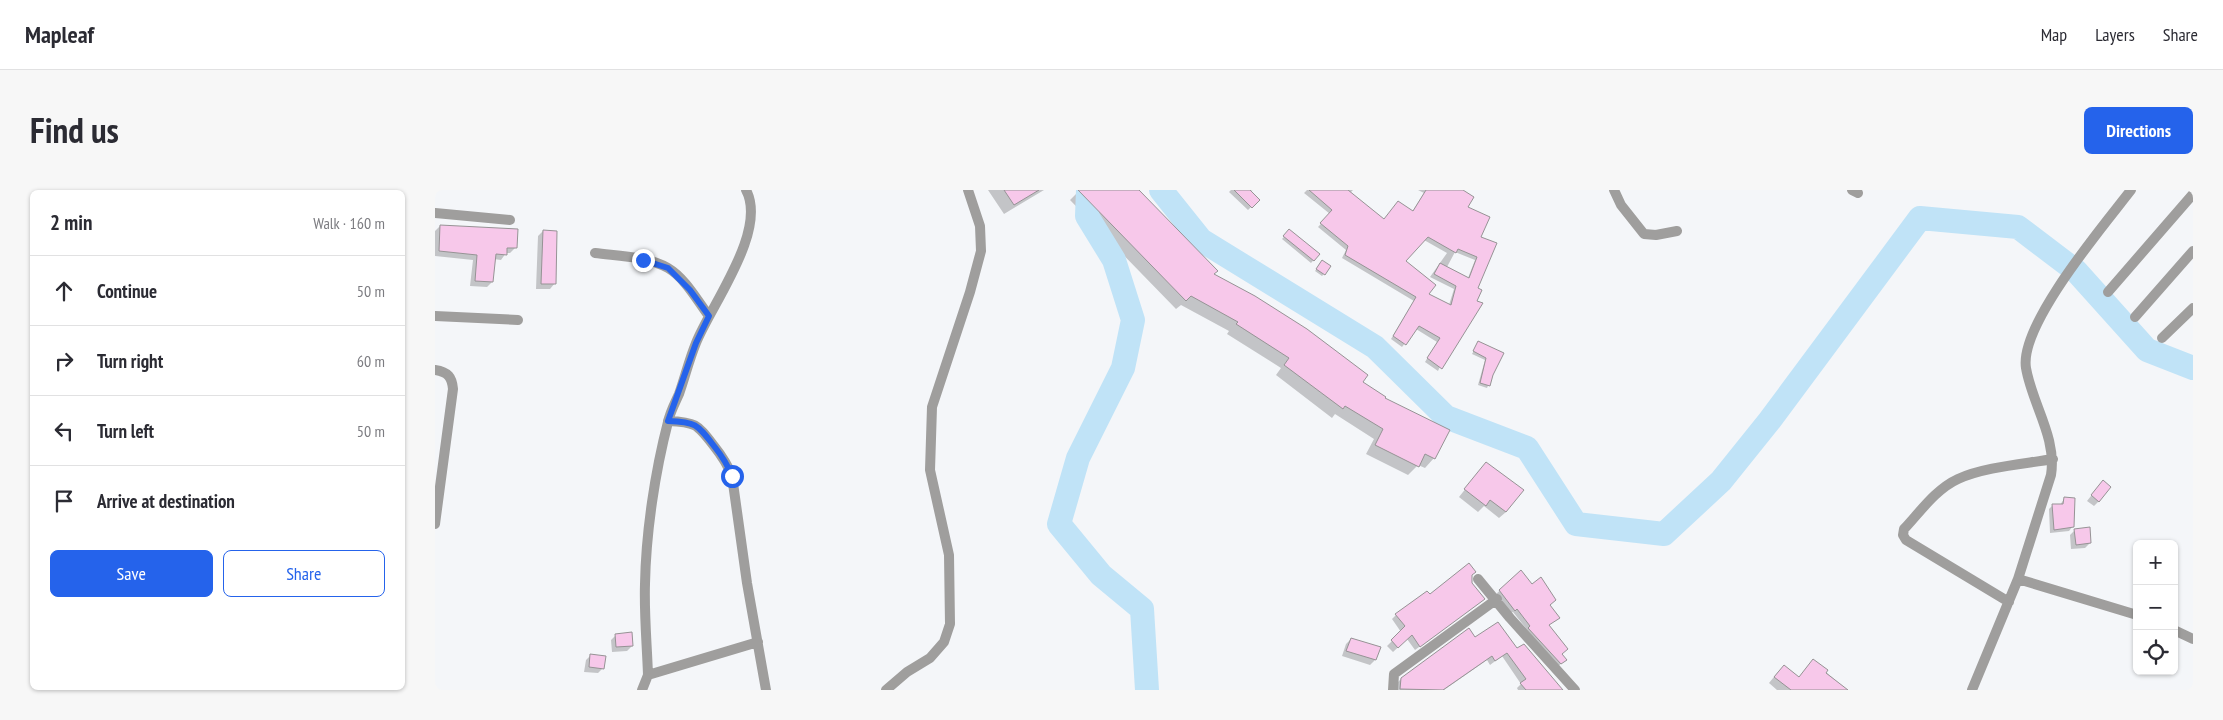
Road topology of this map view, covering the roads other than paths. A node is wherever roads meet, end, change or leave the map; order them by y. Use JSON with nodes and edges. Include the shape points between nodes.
{"nodes":[{"id":1,"x":746,"y":190,"type":"edge"},
{"id":2,"x":968,"y":190,"type":"edge"},
{"id":3,"x":1614,"y":190,"type":"edge"},
{"id":4,"x":2131,"y":190,"type":"edge"},
{"id":5,"x":2193,"y":194,"type":"edge"},
{"id":6,"x":435,"y":213,"type":"edge"},
{"id":7,"x":510,"y":220,"type":"dead end"},
{"id":8,"x":1677,"y":231,"type":"dead end"},
{"id":9,"x":2193,"y":251,"type":"edge"},
{"id":10,"x":595,"y":253,"type":"dead end"},
{"id":11,"x":2108,"y":292,"type":"dead end"},
{"id":12,"x":2193,"y":308,"type":"edge"},
{"id":13,"x":435,"y":316,"type":"edge"},
{"id":14,"x":709,"y":316,"type":"junction"},
{"id":15,"x":2135,"y":317,"type":"dead end"},
{"id":16,"x":517,"y":320,"type":"dead end"},
{"id":17,"x":2162,"y":338,"type":"dead end"},
{"id":18,"x":435,"y":370,"type":"edge"},
{"id":19,"x":668,"y":421,"type":"junction"},
{"id":20,"x":440,"y":443,"type":"edge"},
{"id":21,"x":2053,"y":459,"type":"junction"},
{"id":22,"x":435,"y":519,"type":"edge"},
{"id":23,"x":1478,"y":579,"type":"dead end"},
{"id":24,"x":2018,"y":579,"type":"junction"},
{"id":25,"x":1497,"y":599,"type":"junction"},
{"id":26,"x":2009,"y":602,"type":"junction"},
{"id":27,"x":2133,"y":614,"type":"edge"},
{"id":28,"x":2178,"y":632,"type":"edge"},
{"id":29,"x":2193,"y":639,"type":"edge"},
{"id":30,"x":758,"y":642,"type":"junction"},
{"id":31,"x":648,"y":675,"type":"junction"},
{"id":32,"x":642,"y":690,"type":"edge"},
{"id":33,"x":766,"y":690,"type":"edge"},
{"id":34,"x":886,"y":690,"type":"edge"},
{"id":35,"x":1393,"y":690,"type":"edge"},
{"id":36,"x":1575,"y":690,"type":"edge"},
{"id":37,"x":1972,"y":690,"type":"edge"}],
"edges":[{"from":1,"to":14,"type":"street","via":[[751,200],[749,227],[733,273]]},
{"from":2,"to":34,"type":"street","via":[[980,226],[981,251],[932,407],[930,470],[949,555],[951,624],[944,642],[930,658]]},
{"from":3,"to":8,"type":"street","via":[[1644,234]]},
{"from":4,"to":21,"type":"street","via":[[2081,254],[2036,325],[2026,353],[2028,376],[2051,443]]},
{"from":5,"to":11,"type":"street"},
{"from":6,"to":7,"type":"street"},
{"from":9,"to":15,"type":"street"},
{"from":10,"to":14,"type":"street","via":[[643,260],[668,268]]},
{"from":12,"to":17,"type":"street"},
{"from":13,"to":16,"type":"street"},
{"from":14,"to":19,"type":"street"},
{"from":18,"to":20,"type":"street","via":[[448,374],[452,380]]},
{"from":19,"to":30,"type":"street","via":[[685,421],[698,427],[726,460],[732,476]]},
{"from":19,"to":31,"type":"street","via":[[652,509],[645,583]]},
{"from":20,"to":22,"type":"street"},
{"from":21,"to":24,"type":"street"},
{"from":21,"to":26,"type":"street","via":[[1957,479],[1939,491],[1904,529],[1906,540]]},
{"from":23,"to":25,"type":"street"},
{"from":24,"to":26,"type":"street"},
{"from":24,"to":27,"type":"street"},
{"from":25,"to":35,"type":"street","via":[[1394,674]]},
{"from":25,"to":36,"type":"street"},
{"from":26,"to":37,"type":"street"},
{"from":28,"to":29,"type":"street"},
{"from":30,"to":31,"type":"street"},
{"from":30,"to":33,"type":"street"},
{"from":31,"to":32,"type":"street"}]}
